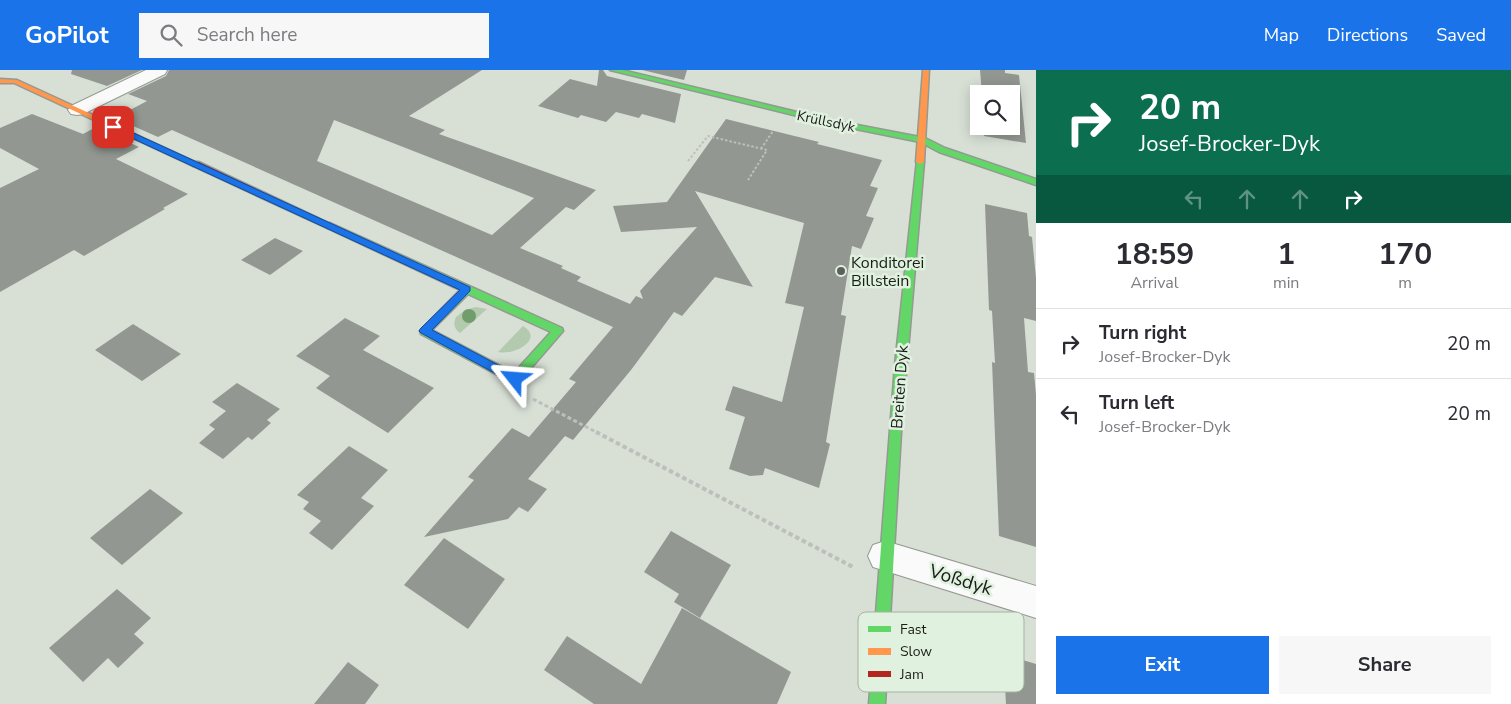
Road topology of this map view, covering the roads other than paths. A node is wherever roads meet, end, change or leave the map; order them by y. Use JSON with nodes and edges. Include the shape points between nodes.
{"nodes":[{"id":1,"x":159,"y":70,"type":"edge"},
{"id":2,"x":612,"y":70,"type":"edge"},
{"id":3,"x":926,"y":70,"type":"edge"},
{"id":4,"x":0,"y":81,"type":"edge"},
{"id":5,"x":77,"y":110,"type":"junction"},
{"id":6,"x":922,"y":140,"type":"junction"},
{"id":7,"x":1036,"y":182,"type":"edge"},
{"id":8,"x":466,"y":289,"type":"junction"},
{"id":9,"x":885,"y":570,"type":"junction"},
{"id":10,"x":1036,"y":602,"type":"edge"},
{"id":11,"x":882,"y":612,"type":"edge"}],
"edges":[{"from":1,"to":5,"type":"street"},
{"from":2,"to":6,"type":"street","name":"Krüllsdyk","via":[[826,121]]},
{"from":3,"to":6,"type":"street","name":"Breiten Dyk"},
{"from":4,"to":5,"type":"street","via":[[15,81]]},
{"from":5,"to":8,"type":"street"},
{"from":6,"to":7,"type":"street","name":"Krüllsdyk"},
{"from":6,"to":9,"type":"street","name":"Breiten Dyk","via":[[906,286]]},
{"from":8,"to":8,"type":"street","via":[[425,331],[515,379],[558,331]]},
{"from":9,"to":10,"type":"street","name":"Voßdyk"},
{"from":9,"to":11,"type":"street","name":"Breiten Dyk"}]}
